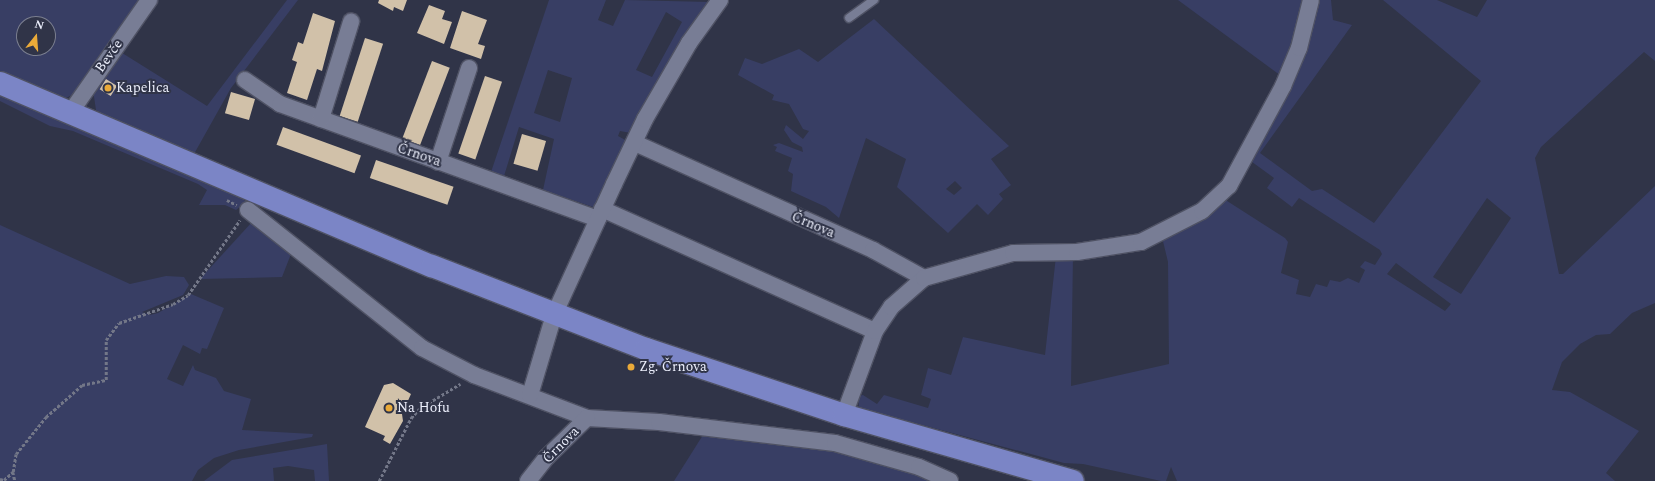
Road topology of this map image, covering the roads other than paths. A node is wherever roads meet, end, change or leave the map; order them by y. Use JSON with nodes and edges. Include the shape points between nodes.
{"nodes":[{"id":1,"x":149,"y":0,"type":"edge"},
{"id":2,"x":720,"y":0,"type":"edge"},
{"id":3,"x":874,"y":0,"type":"edge"},
{"id":4,"x":1311,"y":0,"type":"edge"},
{"id":5,"x":849,"y":18,"type":"dead end"},
{"id":6,"x":351,"y":22,"type":"dead end"},
{"id":7,"x":469,"y":68,"type":"dead end"},
{"id":8,"x":245,"y":80,"type":"dead end"},
{"id":9,"x":0,"y":83,"type":"edge"},
{"id":10,"x":70,"y":113,"type":"junction"},
{"id":11,"x":320,"y":119,"type":"junction"},
{"id":12,"x":635,"y":143,"type":"junction"},
{"id":13,"x":438,"y":162,"type":"junction"},
{"id":14,"x":248,"y":210,"type":"road end"},
{"id":15,"x":600,"y":214,"type":"junction"},
{"id":16,"x":924,"y":278,"type":"junction"},
{"id":17,"x":554,"y":315,"type":"junction"},
{"id":18,"x":875,"y":331,"type":"junction"},
{"id":19,"x":530,"y":395,"type":"junction"},
{"id":20,"x":844,"y":415,"type":"junction"},
{"id":21,"x":588,"y":418,"type":"junction"},
{"id":22,"x":528,"y":481,"type":"edge"},
{"id":23,"x":950,"y":481,"type":"edge"},
{"id":24,"x":1073,"y":481,"type":"edge"}],
"edges":[{"from":1,"to":10,"type":"street","name":"Bevče"},
{"from":2,"to":12,"type":"street","via":[[689,44],[645,119]]},
{"from":3,"to":5,"type":"lane"},
{"from":4,"to":16,"type":"street","via":[[1299,48],[1283,86],[1229,186],[1202,210],[1140,242],[1077,252],[1013,253]]},
{"from":6,"to":11,"type":"street"},
{"from":7,"to":13,"type":"street"},
{"from":8,"to":11,"type":"street","name":"Črnova","via":[[280,104]]},
{"from":9,"to":10,"type":"main road"},
{"from":10,"to":17,"type":"main road"},
{"from":11,"to":13,"type":"street","name":"Črnova"},
{"from":12,"to":15,"type":"street"},
{"from":12,"to":16,"type":"street","name":"Črnova","via":[[873,250]]},
{"from":13,"to":15,"type":"street","name":"Črnova"},
{"from":14,"to":19,"type":"street","name":"Črnova","via":[[416,344],[474,375]]},
{"from":15,"to":17,"type":"street"},
{"from":15,"to":18,"type":"street","name":"Črnova"},
{"from":16,"to":18,"type":"street","via":[[891,307]]},
{"from":17,"to":19,"type":"street"},
{"from":17,"to":20,"type":"main road","via":[[646,349]]},
{"from":18,"to":20,"type":"street"},
{"from":19,"to":21,"type":"street","name":"Črnova"},
{"from":20,"to":24,"type":"main road"},
{"from":21,"to":22,"type":"street","name":"Črnova","via":[[547,457]]},
{"from":21,"to":23,"type":"street","via":[[659,422],[835,443],[920,467]]}]}
